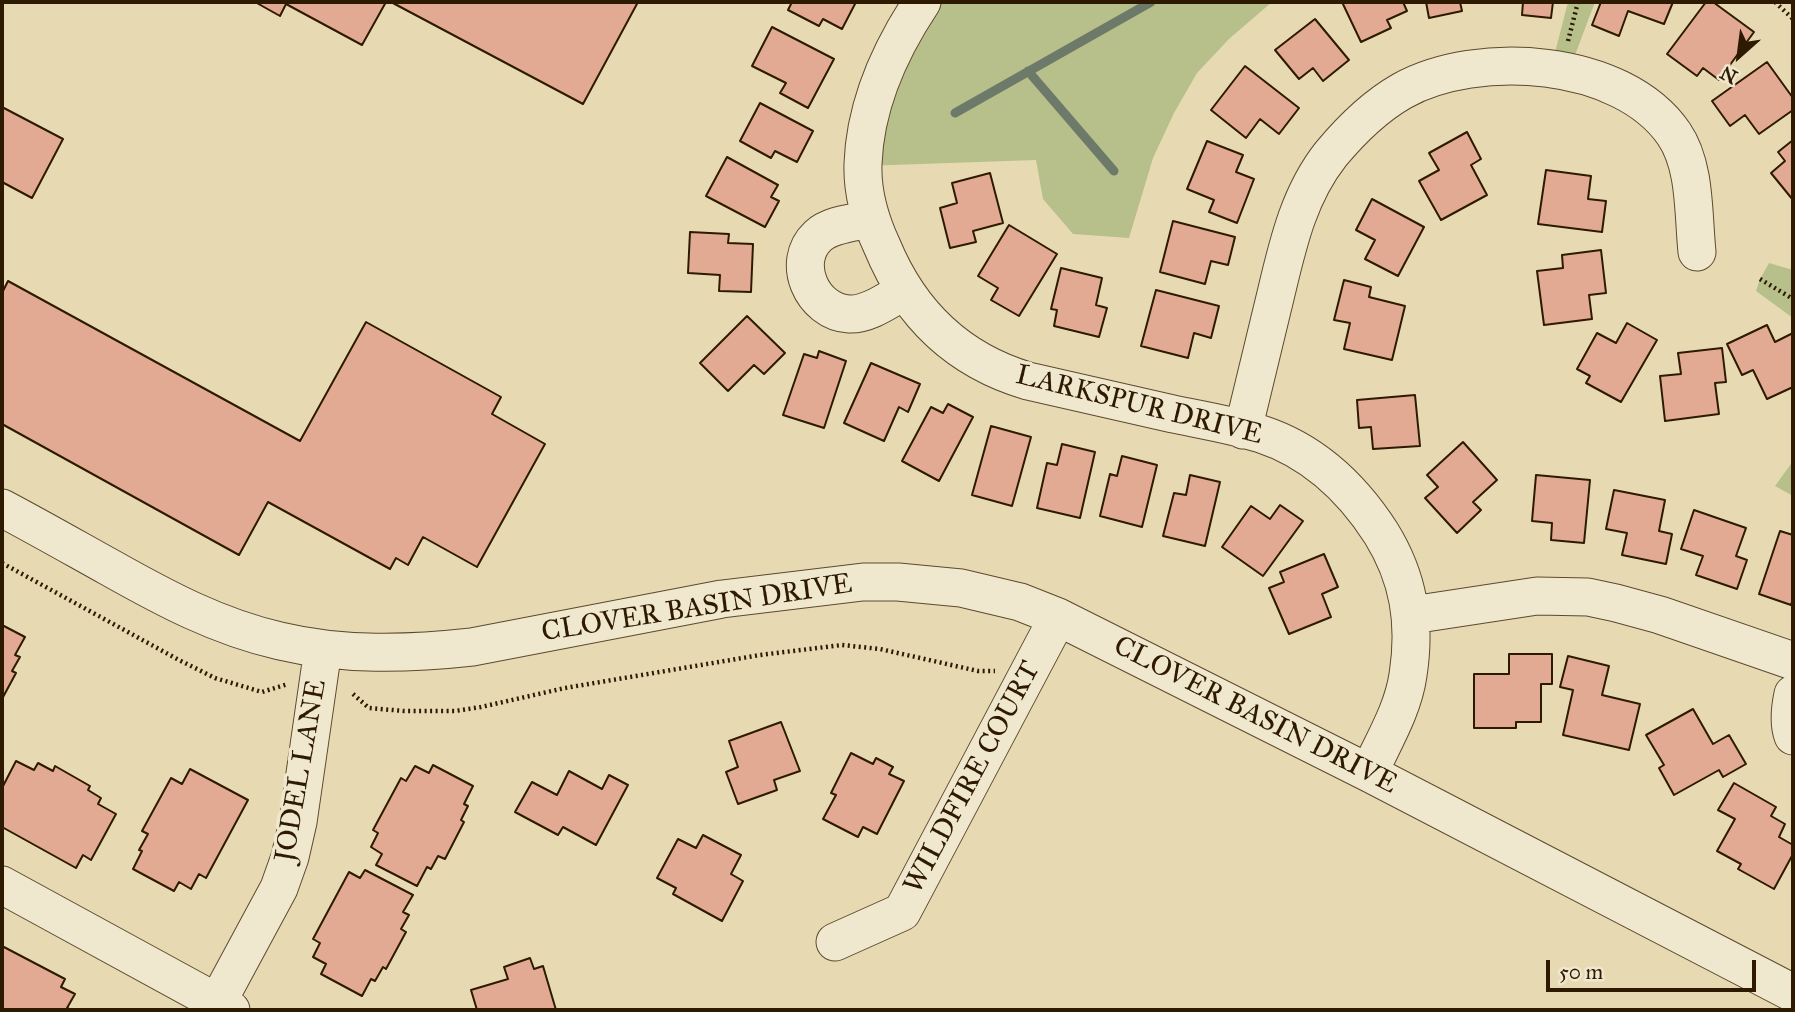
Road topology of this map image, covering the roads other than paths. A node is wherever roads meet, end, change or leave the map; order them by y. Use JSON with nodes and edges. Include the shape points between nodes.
{"nodes":[{"id":1,"x":922,"y":2,"type":"edge"},
{"id":2,"x":870,"y":219,"type":"junction"},
{"id":3,"x":1697,"y":252,"type":"dead end"},
{"id":4,"x":904,"y":291,"type":"junction"},
{"id":5,"x":1243,"y":430,"type":"junction"},
{"id":6,"x":2,"y":508,"type":"edge"},
{"id":7,"x":1412,"y":615,"type":"junction"},
{"id":8,"x":1058,"y":617,"type":"junction"},
{"id":9,"x":323,"y":649,"type":"junction"},
{"id":10,"x":1793,"y":661,"type":"edge"},
{"id":11,"x":1793,"y":694,"type":"edge"},
{"id":12,"x":1793,"y":736,"type":"edge"},
{"id":13,"x":1369,"y":774,"type":"junction"},
{"id":14,"x":2,"y":886,"type":"edge"},
{"id":15,"x":835,"y":942,"type":"dead end"},
{"id":16,"x":1793,"y":993,"type":"edge"},
{"id":17,"x":224,"y":1006,"type":"edge"}],
"edges":[{"from":1,"to":2,"type":"street","name":"LARKSPUR DRIVE","via":[[893,52],[867,127],[863,166]]},
{"from":2,"to":4,"type":"street","name":"LARKSPUR DRIVE"},
{"from":2,"to":4,"type":"street","via":[[820,234],[807,256],[808,282],[824,303],[849,314],[873,308]]},
{"from":3,"to":5,"type":"street","via":[[1687,160],[1665,123],[1631,95],[1551,68],[1505,67],[1452,73],[1418,83],[1387,101],[1346,136],[1304,197],[1288,243]]},
{"from":4,"to":5,"type":"street","name":"LARKSPUR DRIVE","via":[[946,338],[1002,372]]},
{"from":5,"to":7,"type":"street","name":"LARKSPUR DRIVE","via":[[1304,454],[1352,494],[1391,551]]},
{"from":6,"to":9,"type":"street","name":"CLOVER BASIN DRIVE","via":[[201,616],[280,641]]},
{"from":7,"to":10,"type":"street","via":[[1537,596],[1588,597],[1660,615]]},
{"from":7,"to":13,"type":"street","name":"LARKSPUR DRIVE","via":[[1405,688]]},
{"from":8,"to":9,"type":"street","name":"CLOVER BASIN DRIVE","via":[[961,588],[863,582],[722,599],[433,652]]},
{"from":8,"to":13,"type":"street","name":"CLOVER BASIN DRIVE"},
{"from":8,"to":15,"type":"street","name":"WILDFIRE COURT","via":[[902,912]]},
{"from":9,"to":17,"type":"street","name":"JODEL LANE","via":[[290,857]]},
{"from":11,"to":12,"type":"street"},
{"from":13,"to":16,"type":"street","name":"CLOVER BASIN DRIVE"},
{"from":14,"to":17,"type":"street"}]}
